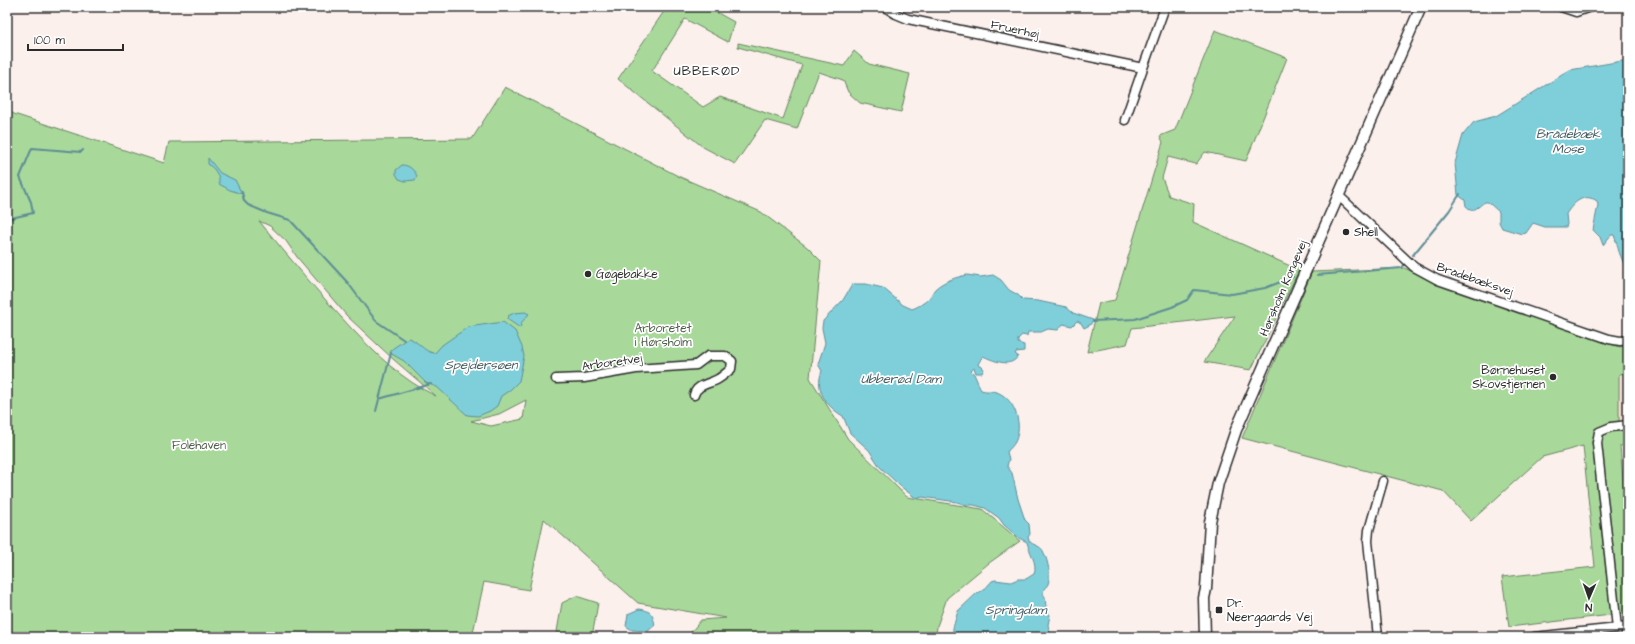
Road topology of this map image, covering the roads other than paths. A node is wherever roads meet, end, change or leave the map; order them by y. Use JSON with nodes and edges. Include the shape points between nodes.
{"nodes":[{"id":1,"x":885,"y":7,"type":"edge"},
{"id":2,"x":1165,"y":7,"type":"edge"},
{"id":3,"x":1421,"y":7,"type":"edge"},
{"id":4,"x":1561,"y":7,"type":"edge"},
{"id":5,"x":1590,"y":7,"type":"edge"},
{"id":6,"x":1143,"y":68,"type":"junction"},
{"id":7,"x":1125,"y":120,"type":"dead end"},
{"id":8,"x":1338,"y":195,"type":"junction"},
{"id":9,"x":1628,"y":340,"type":"edge"},
{"id":10,"x":556,"y":379,"type":"dead end"},
{"id":11,"x":694,"y":395,"type":"dead end"},
{"id":12,"x":1628,"y":425,"type":"edge"},
{"id":13,"x":1383,"y":481,"type":"dead end"},
{"id":14,"x":1206,"y":589,"type":"junction"},
{"id":15,"x":1628,"y":627,"type":"edge"},
{"id":16,"x":1616,"y":628,"type":"junction"},
{"id":17,"x":1205,"y":637,"type":"edge"},
{"id":18,"x":1212,"y":637,"type":"edge"},
{"id":19,"x":1378,"y":637,"type":"edge"},
{"id":20,"x":1534,"y":637,"type":"edge"}],
"edges":[{"from":1,"to":6,"type":"street","name":"Fruerhøj","via":[[908,19]]},
{"from":2,"to":6,"type":"street"},
{"from":3,"to":8,"type":"main road","name":"Hørsholm Kongevej"},
{"from":4,"to":5,"type":"street","via":[[1576,12]]},
{"from":6,"to":7,"type":"street"},
{"from":8,"to":9,"type":"street","name":"Brådebæksvej","via":[[1414,267],[1438,280],[1609,339]]},
{"from":8,"to":14,"type":"main road","name":"Hørsholm Kongevej","via":[[1236,430],[1218,483],[1210,522]]},
{"from":10,"to":11,"type":"street","name":"Arboretvej","via":[[696,365],[708,356],[725,356],[730,359],[733,364],[731,368],[717,380],[704,384]]},
{"from":12,"to":16,"type":"street","via":[[1611,427],[1599,432],[1597,443]]},
{"from":13,"to":19,"type":"street","via":[[1368,541]]},
{"from":14,"to":17,"type":"main road","name":"Hørsholm Kongevej"},
{"from":14,"to":18,"type":"main road","name":"Hørsholm Kongevej","via":[[1210,598]]},
{"from":15,"to":16,"type":"street"},
{"from":16,"to":20,"type":"street"}]}
